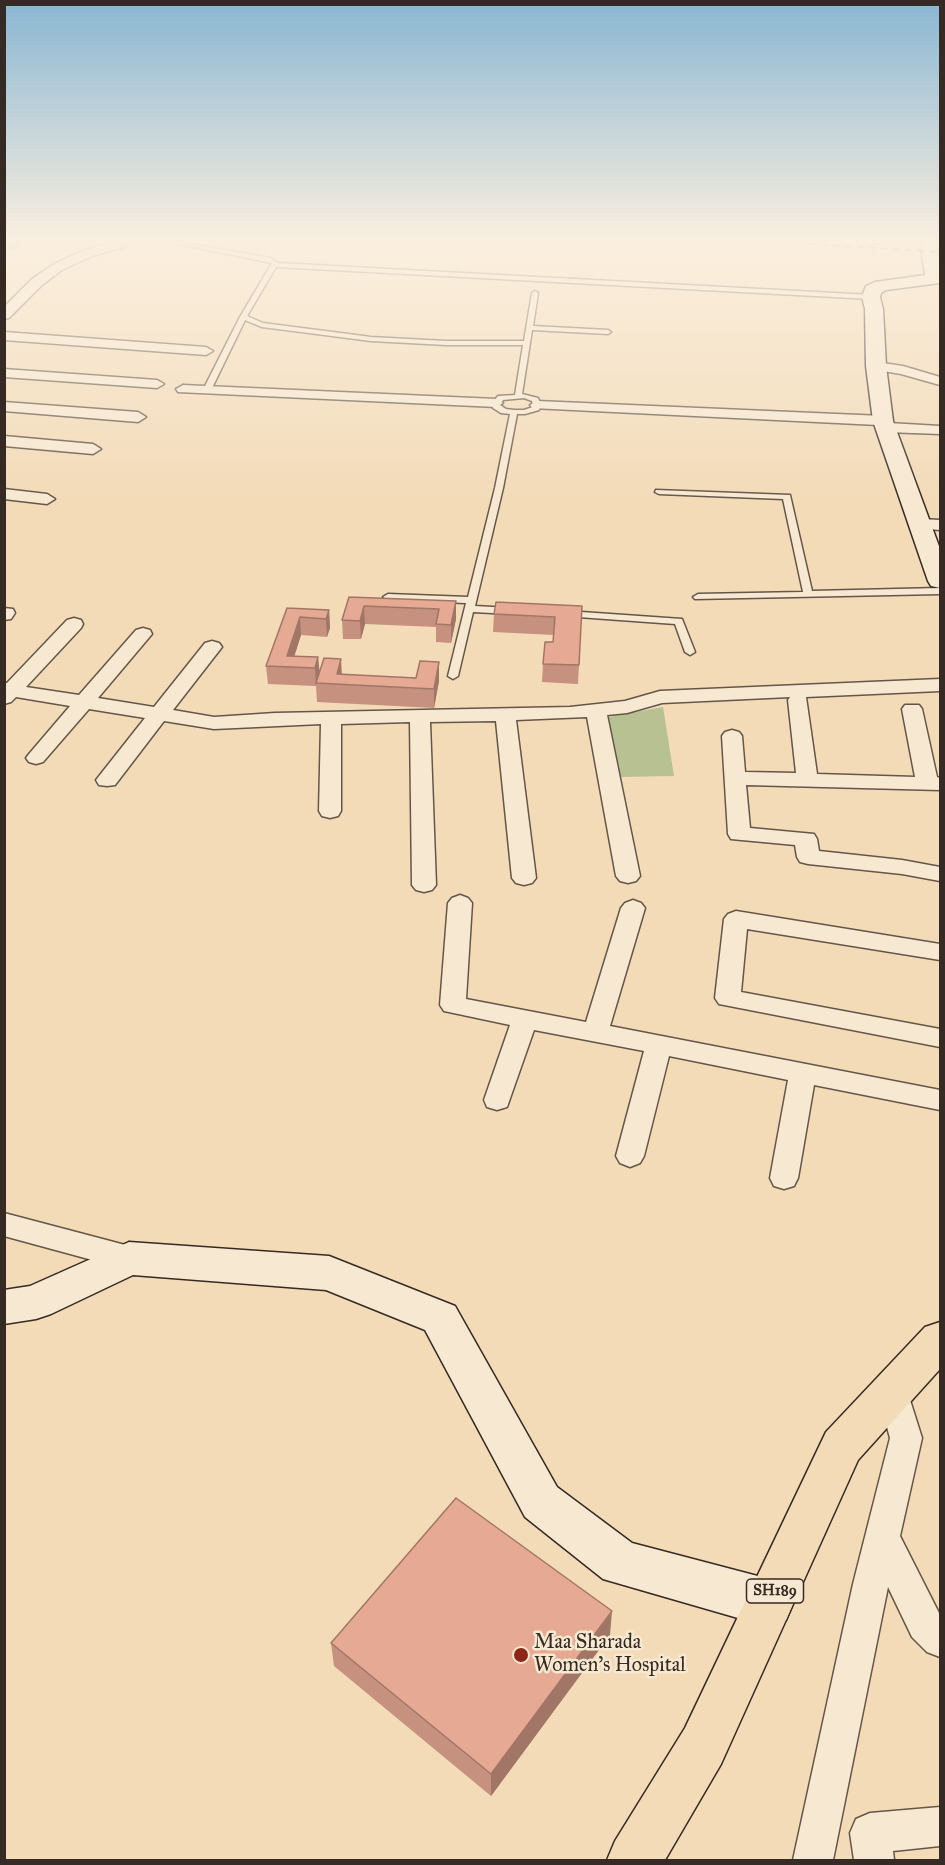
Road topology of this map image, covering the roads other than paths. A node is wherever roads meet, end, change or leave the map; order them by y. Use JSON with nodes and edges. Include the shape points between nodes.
{"nodes":[{"id":1,"x":238,"y":328,"type":"edge"},
{"id":2,"x":286,"y":328,"type":"edge"},
{"id":3,"x":529,"y":328,"type":"joint"},
{"id":4,"x":875,"y":328,"type":"edge"},
{"id":5,"x":608,"y":332,"type":"dead end"},
{"id":6,"x":4,"y":336,"type":"edge"},
{"id":7,"x":527,"y":343,"type":"junction"},
{"id":8,"x":206,"y":351,"type":"dead end"},
{"id":9,"x":108,"y":352,"type":"dead end"},
{"id":10,"x":38,"y":354,"type":"dead end"},
{"id":11,"x":876,"y":366,"type":"junction"},
{"id":12,"x":14,"y":374,"type":"edge"},
{"id":13,"x":84,"y":379,"type":"junction"},
{"id":14,"x":940,"y":381,"type":"edge"},
{"id":15,"x":4,"y":388,"type":"edge"},
{"id":16,"x":183,"y":388,"type":"dead end"},
{"id":17,"x":207,"y":390,"type":"junction"},
{"id":18,"x":518,"y":396,"type":"junction"},
{"id":19,"x":496,"y":403,"type":"junction"},
{"id":20,"x":537,"y":405,"type":"junction"},
{"id":21,"x":4,"y":406,"type":"edge"},
{"id":22,"x":55,"y":410,"type":"junction"},
{"id":23,"x":514,"y":412,"type":"junction"},
{"id":24,"x":884,"y":424,"type":"junction"},
{"id":25,"x":940,"y":430,"type":"edge"},
{"id":26,"x":4,"y":441,"type":"edge"},
{"id":27,"x":93,"y":449,"type":"dead end"},
{"id":28,"x":659,"y":492,"type":"dead end"},
{"id":29,"x":4,"y":494,"type":"edge"},
{"id":30,"x":47,"y":499,"type":"dead end"},
{"id":31,"x":931,"y":524,"type":"edge"},
{"id":32,"x":940,"y":581,"type":"edge"},
{"id":33,"x":940,"y":591,"type":"edge"},
{"id":34,"x":808,"y":594,"type":"junction"},
{"id":35,"x":388,"y":597,"type":"edge"},
{"id":36,"x":698,"y":597,"type":"dead end"},
{"id":37,"x":471,"y":604,"type":"junction"},
{"id":38,"x":516,"y":612,"type":"edge"},
{"id":39,"x":551,"y":614,"type":"edge"},
{"id":40,"x":74,"y":624,"type":"dead end"},
{"id":41,"x":143,"y":634,"type":"dead end"},
{"id":42,"x":212,"y":647,"type":"dead end"},
{"id":43,"x":690,"y":652,"type":"dead end"},
{"id":44,"x":453,"y":676,"type":"dead end"},
{"id":45,"x":940,"y":685,"type":"edge"},
{"id":46,"x":7,"y":692,"type":"edge"},
{"id":47,"x":798,"y":700,"type":"dead end"},
{"id":48,"x":84,"y":703,"type":"junction"},
{"id":49,"x":912,"y":709,"type":"dead end"},
{"id":50,"x":596,"y":711,"type":"junction"},
{"id":51,"x":160,"y":714,"type":"junction"},
{"id":52,"x":505,"y":714,"type":"junction"},
{"id":53,"x":420,"y":716,"type":"junction"},
{"id":54,"x":331,"y":718,"type":"junction"},
{"id":55,"x":732,"y":736,"type":"dead end"},
{"id":56,"x":36,"y":758,"type":"dead end"},
{"id":57,"x":735,"y":778,"type":"junction"},
{"id":58,"x":107,"y":780,"type":"dead end"},
{"id":59,"x":807,"y":780,"type":"junction"},
{"id":60,"x":934,"y":784,"type":"edge"},
{"id":61,"x":330,"y":811,"type":"dead end"},
{"id":62,"x":940,"y":874,"type":"edge"},
{"id":63,"x":628,"y":876,"type":"dead end"},
{"id":64,"x":524,"y":878,"type":"dead end"},
{"id":65,"x":424,"y":885,"type":"dead end"},
{"id":66,"x":460,"y":903,"type":"dead end"},
{"id":67,"x":633,"y":908,"type":"dead end"},
{"id":68,"x":940,"y":952,"type":"edge"},
{"id":69,"x":525,"y":1019,"type":"junction"},
{"id":70,"x":595,"y":1033,"type":"junction"},
{"id":71,"x":940,"y":1038,"type":"edge"},
{"id":72,"x":659,"y":1045,"type":"junction"},
{"id":73,"x":803,"y":1073,"type":"junction"},
{"id":74,"x":497,"y":1100,"type":"dead end"},
{"id":75,"x":940,"y":1100,"type":"edge"},
{"id":76,"x":630,"y":1156,"type":"dead end"},
{"id":77,"x":784,"y":1178,"type":"dead end"},
{"id":78,"x":4,"y":1224,"type":"edge"},
{"id":79,"x":129,"y":1258,"type":"junction"},
{"id":80,"x":4,"y":1307,"type":"edge"},
{"id":81,"x":940,"y":1340,"type":"edge"},
{"id":82,"x":893,"y":1391,"type":"junction"},
{"id":83,"x":882,"y":1537,"type":"junction"},
{"id":84,"x":769,"y":1603,"type":"junction"},
{"id":85,"x":940,"y":1639,"type":"edge"},
{"id":86,"x":940,"y":1827,"type":"edge"},
{"id":87,"x":634,"y":1860,"type":"edge"},
{"id":88,"x":813,"y":1860,"type":"edge"},
{"id":89,"x":874,"y":1860,"type":"edge"}],
"edges":[{"from":1,"to":17,"type":"lane"},
{"from":2,"to":7,"type":"lane","via":[[371,339]]},
{"from":3,"to":5,"type":"lane"},
{"from":3,"to":7,"type":"lane"},
{"from":4,"to":11,"type":"street"},
{"from":6,"to":8,"type":"street"},
{"from":7,"to":18,"type":"lane"},
{"from":9,"to":13,"type":"street"},
{"from":10,"to":12,"type":"street"},
{"from":11,"to":14,"type":"street"},
{"from":11,"to":24,"type":"street"},
{"from":12,"to":13,"type":"street"},
{"from":12,"to":15,"type":"street"},
{"from":13,"to":22,"type":"street"},
{"from":13,"to":22,"type":"street","via":[[155,384],[131,417]]},
{"from":16,"to":17,"type":"street"},
{"from":17,"to":19,"type":"street"},
{"from":18,"to":19,"type":"lane","via":[[501,398]]},
{"from":18,"to":20,"type":"lane","via":[[535,400]]},
{"from":19,"to":23,"type":"lane","via":[[499,409]]},
{"from":20,"to":23,"type":"lane","via":[[531,410]]},
{"from":20,"to":24,"type":"street"},
{"from":21,"to":22,"type":"street"},
{"from":23,"to":37,"type":"lane"},
{"from":24,"to":25,"type":"street"},
{"from":24,"to":31,"type":"street"},
{"from":26,"to":27,"type":"street"},
{"from":28,"to":34,"type":"lane","via":[[787,497]]},
{"from":29,"to":30,"type":"street"},
{"from":31,"to":32,"type":"street"},
{"from":33,"to":34,"type":"lane"},
{"from":34,"to":36,"type":"lane"},
{"from":35,"to":37,"type":"lane"},
{"from":37,"to":38,"type":"lane"},
{"from":37,"to":44,"type":"lane"},
{"from":39,"to":43,"type":"lane","via":[[679,621]]},
{"from":40,"to":46,"type":"street"},
{"from":41,"to":48,"type":"street"},
{"from":42,"to":51,"type":"street"},
{"from":45,"to":50,"type":"street","via":[[660,697]]},
{"from":46,"to":48,"type":"street"},
{"from":47,"to":59,"type":"street"},
{"from":48,"to":51,"type":"street"},
{"from":48,"to":56,"type":"street"},
{"from":49,"to":60,"type":"street"},
{"from":50,"to":52,"type":"street"},
{"from":50,"to":63,"type":"street"},
{"from":51,"to":54,"type":"street","via":[[214,723]]},
{"from":51,"to":58,"type":"street"},
{"from":52,"to":53,"type":"street"},
{"from":52,"to":64,"type":"street"},
{"from":53,"to":54,"type":"street"},
{"from":53,"to":65,"type":"street"},
{"from":54,"to":61,"type":"street"},
{"from":55,"to":57,"type":"street"},
{"from":57,"to":59,"type":"street"},
{"from":57,"to":62,"type":"street","via":[[739,834],[806,839],[808,857]]},
{"from":59,"to":60,"type":"street"},
{"from":66,"to":69,"type":"street","via":[[453,1005]]},
{"from":67,"to":70,"type":"street"},
{"from":68,"to":71,"type":"street","via":[[736,920],[728,998]]},
{"from":69,"to":70,"type":"street"},
{"from":69,"to":74,"type":"street"},
{"from":70,"to":72,"type":"street"},
{"from":72,"to":73,"type":"street"},
{"from":72,"to":76,"type":"street"},
{"from":73,"to":75,"type":"street"},
{"from":73,"to":77,"type":"street"},
{"from":78,"to":79,"type":"street"},
{"from":79,"to":80,"type":"street","via":[[36,1302]]},
{"from":79,"to":84,"type":"street","via":[[329,1273],[440,1318],[541,1503],[620,1563]]},
{"from":81,"to":82,"type":"main road","number":"SH189"},
{"from":82,"to":83,"type":"street","via":[[906,1438]]},
{"from":82,"to":84,"type":"main road","number":"SH189","via":[[842,1446]]},
{"from":83,"to":85,"type":"street","via":[[925,1626]]},
{"from":83,"to":88,"type":"street"},
{"from":84,"to":87,"type":"main road","number":"SH189","via":[[703,1746]]},
{"from":86,"to":89,"type":"street","via":[[870,1833]]}]}
